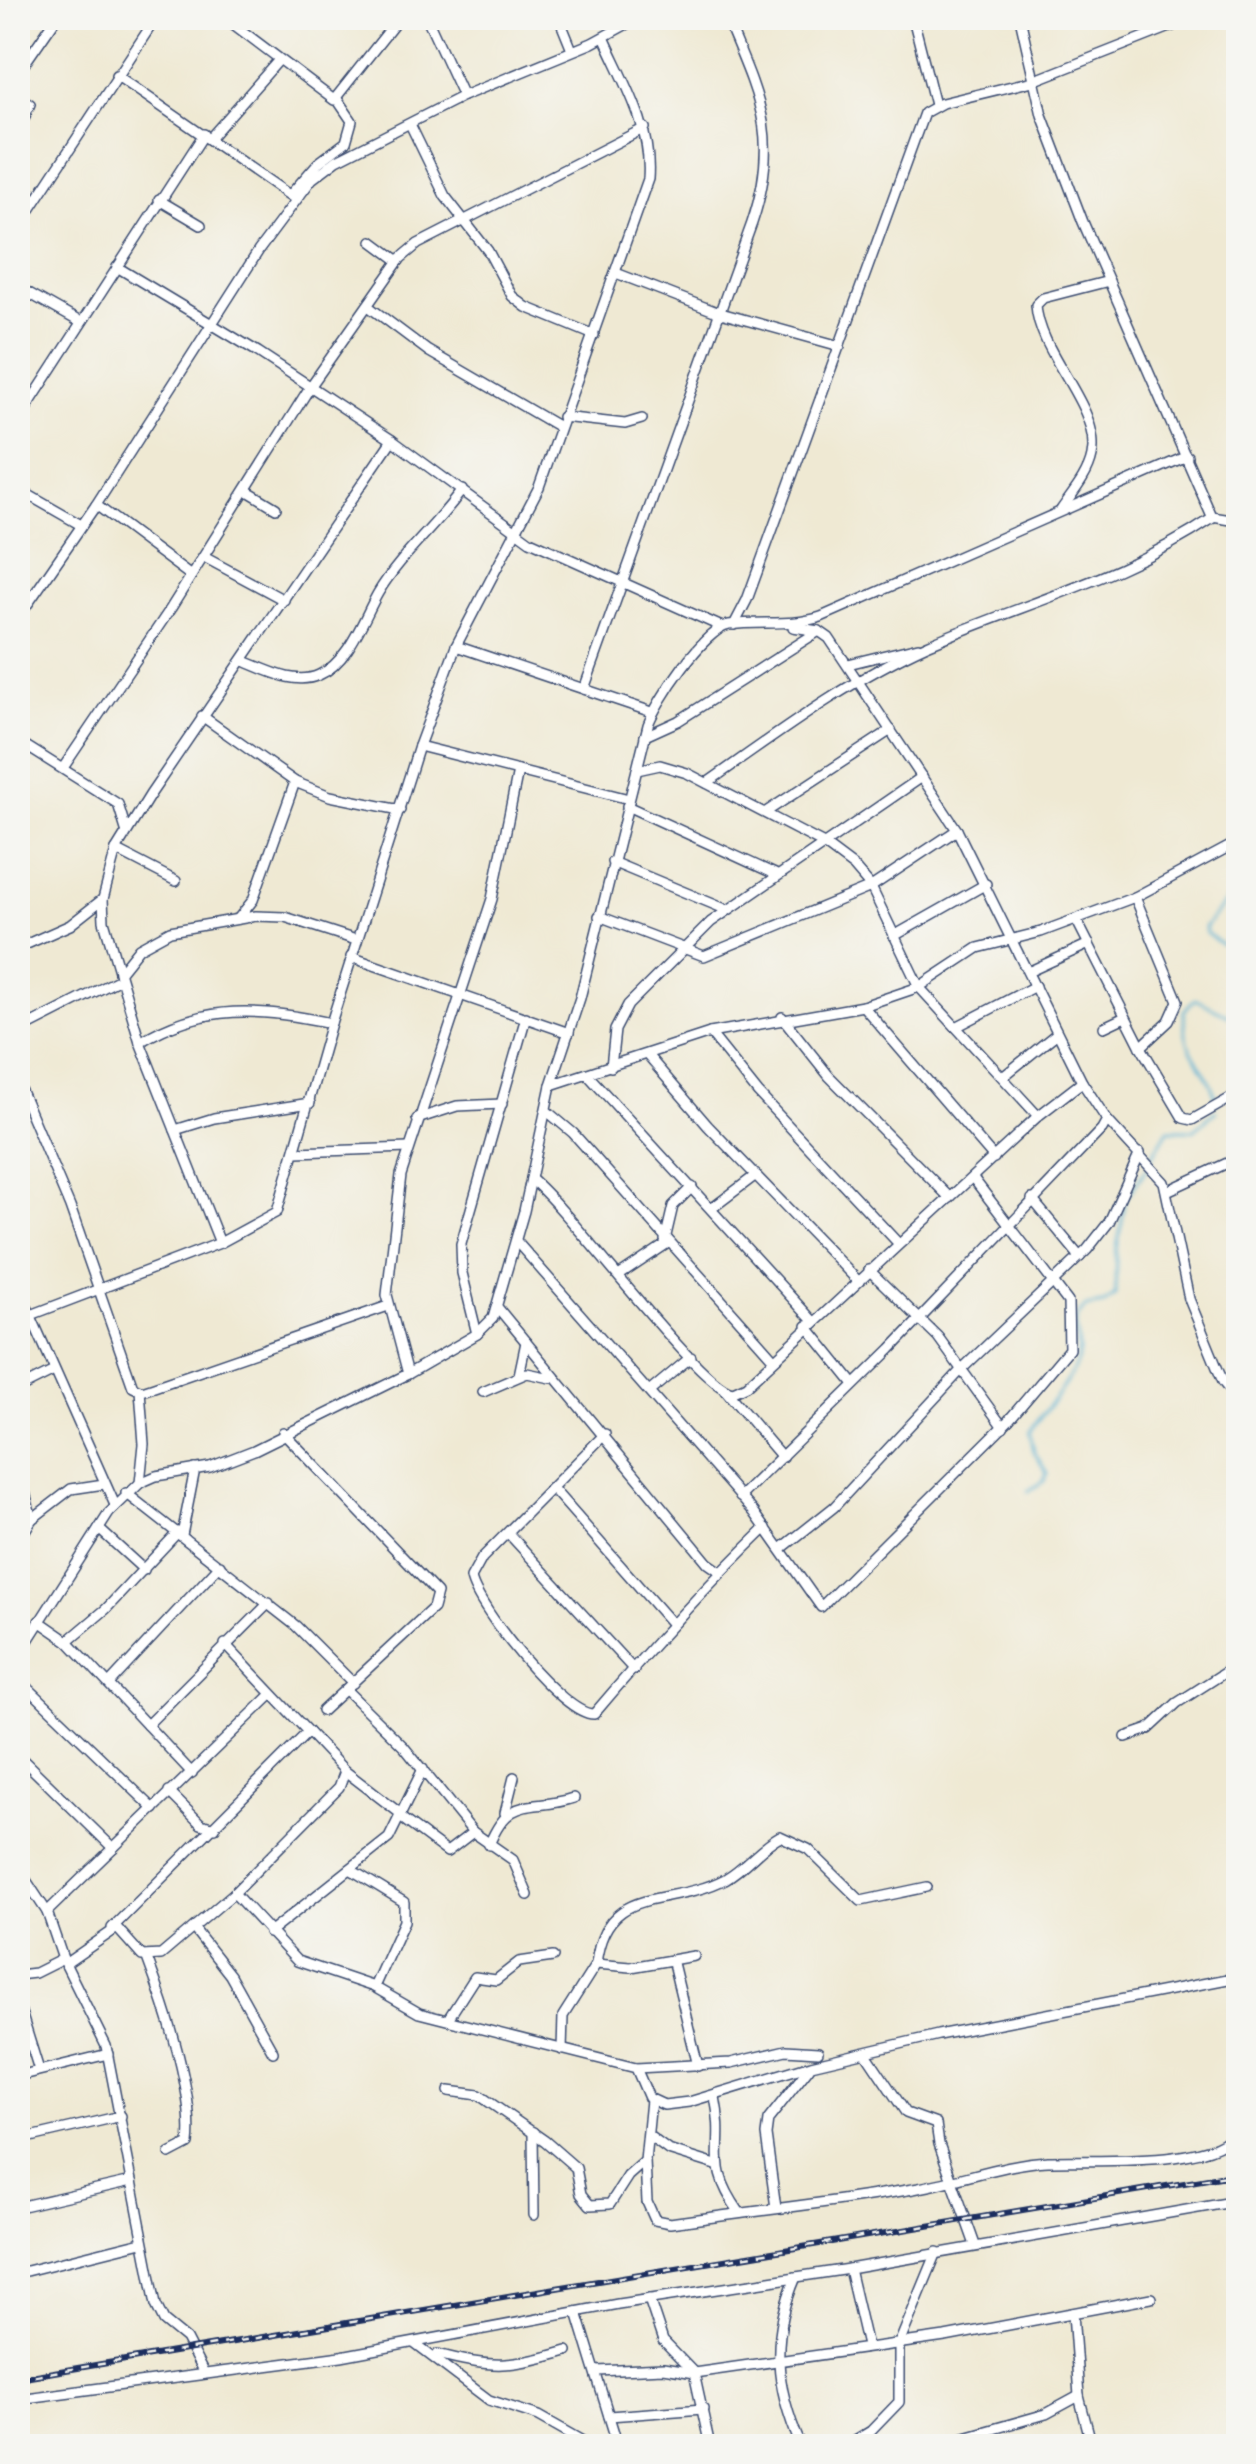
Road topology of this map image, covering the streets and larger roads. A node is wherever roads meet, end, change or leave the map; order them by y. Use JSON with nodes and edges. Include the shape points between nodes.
{"nodes":[{"id":1,"x":56,"y":18,"type":"edge"},
{"id":2,"x":155,"y":18,"type":"edge"},
{"id":3,"x":225,"y":18,"type":"edge"},
{"id":4,"x":400,"y":18,"type":"edge"},
{"id":5,"x":428,"y":18,"type":"edge"},
{"id":6,"x":559,"y":18,"type":"edge"},
{"id":7,"x":638,"y":18,"type":"edge"},
{"id":8,"x":726,"y":18,"type":"edge"},
{"id":9,"x":914,"y":18,"type":"edge"},
{"id":10,"x":1020,"y":18,"type":"edge"},
{"id":11,"x":1193,"y":18,"type":"edge"},
{"id":12,"x":604,"y":37,"type":"junction"},
{"id":13,"x":572,"y":50,"type":"junction"},
{"id":14,"x":18,"y":51,"type":"edge"},
{"id":15,"x":28,"y":60,"type":"junction"},
{"id":16,"x":278,"y":61,"type":"junction"},
{"id":17,"x":18,"y":73,"type":"edge"},
{"id":18,"x":116,"y":75,"type":"junction"},
{"id":19,"x":1032,"y":82,"type":"junction"},
{"id":20,"x":18,"y":96,"type":"edge"},
{"id":21,"x":463,"y":96,"type":"junction"},
{"id":22,"x":337,"y":99,"type":"junction"},
{"id":23,"x":935,"y":105,"type":"junction"},
{"id":24,"x":410,"y":124,"type":"junction"},
{"id":25,"x":645,"y":128,"type":"junction"},
{"id":26,"x":18,"y":134,"type":"edge"},
{"id":27,"x":207,"y":136,"type":"junction"},
{"id":28,"x":293,"y":197,"type":"junction"},
{"id":29,"x":159,"y":200,"type":"junction"},
{"id":30,"x":465,"y":220,"type":"junction"},
{"id":31,"x":19,"y":222,"type":"edge"},
{"id":32,"x":200,"y":225,"type":"dead end"},
{"id":33,"x":372,"y":241,"type":"dead end"},
{"id":34,"x":398,"y":261,"type":"junction"},
{"id":35,"x":117,"y":267,"type":"junction"},
{"id":36,"x":616,"y":273,"type":"junction"},
{"id":37,"x":1109,"y":281,"type":"junction"},
{"id":38,"x":18,"y":287,"type":"edge"},
{"id":39,"x":368,"y":306,"type":"junction"},
{"id":40,"x":717,"y":312,"type":"junction"},
{"id":41,"x":80,"y":322,"type":"junction"},
{"id":42,"x":213,"y":322,"type":"junction"},
{"id":43,"x":594,"y":334,"type":"junction"},
{"id":44,"x":840,"y":346,"type":"junction"},
{"id":45,"x":310,"y":387,"type":"junction"},
{"id":46,"x":642,"y":419,"type":"dead end"},
{"id":47,"x":18,"y":422,"type":"edge"},
{"id":48,"x":560,"y":422,"type":"junction"},
{"id":49,"x":392,"y":440,"type":"junction"},
{"id":50,"x":1187,"y":456,"type":"junction"},
{"id":51,"x":18,"y":489,"type":"edge"},
{"id":52,"x":246,"y":490,"type":"junction"},
{"id":53,"x":462,"y":490,"type":"junction"},
{"id":54,"x":96,"y":505,"type":"junction"},
{"id":55,"x":276,"y":508,"type":"dead end"},
{"id":56,"x":1061,"y":510,"type":"junction"},
{"id":57,"x":1214,"y":518,"type":"junction"},
{"id":58,"x":1238,"y":521,"type":"edge"},
{"id":59,"x":81,"y":526,"type":"junction"},
{"id":60,"x":518,"y":530,"type":"junction"},
{"id":61,"x":204,"y":557,"type":"junction"},
{"id":62,"x":191,"y":576,"type":"junction"},
{"id":63,"x":622,"y":583,"type":"junction"},
{"id":64,"x":284,"y":600,"type":"junction"},
{"id":65,"x":18,"y":618,"type":"edge"},
{"id":66,"x":734,"y":625,"type":"junction"},
{"id":67,"x":776,"y":626,"type":"junction"},
{"id":68,"x":722,"y":627,"type":"junction"},
{"id":69,"x":819,"y":632,"type":"junction"},
{"id":70,"x":456,"y":646,"type":"junction"},
{"id":71,"x":926,"y":646,"type":"junction"},
{"id":72,"x":244,"y":660,"type":"junction"},
{"id":73,"x":848,"y":664,"type":"junction"},
{"id":74,"x":860,"y":683,"type":"junction"},
{"id":75,"x":584,"y":689,"type":"junction"},
{"id":76,"x":652,"y":712,"type":"junction"},
{"id":77,"x":202,"y":716,"type":"junction"},
{"id":78,"x":892,"y":730,"type":"junction"},
{"id":79,"x":645,"y":736,"type":"junction"},
{"id":80,"x":19,"y":744,"type":"edge"},
{"id":81,"x":419,"y":746,"type":"junction"},
{"id":82,"x":63,"y":768,"type":"junction"},
{"id":83,"x":636,"y":770,"type":"junction"},
{"id":84,"x":518,"y":771,"type":"junction"},
{"id":85,"x":922,"y":777,"type":"junction"},
{"id":86,"x":296,"y":782,"type":"junction"},
{"id":87,"x":707,"y":783,"type":"junction"},
{"id":88,"x":628,"y":803,"type":"junction"},
{"id":89,"x":400,"y":810,"type":"junction"},
{"id":90,"x":766,"y":812,"type":"junction"},
{"id":91,"x":957,"y":830,"type":"junction"},
{"id":92,"x":126,"y":832,"type":"junction"},
{"id":93,"x":1238,"y":842,"type":"edge"},
{"id":94,"x":822,"y":843,"type":"junction"},
{"id":95,"x":116,"y":850,"type":"junction"},
{"id":96,"x":612,"y":862,"type":"junction"},
{"id":97,"x":775,"y":874,"type":"junction"},
{"id":98,"x":176,"y":881,"type":"dead end"},
{"id":99,"x":986,"y":884,"type":"junction"},
{"id":100,"x":870,"y":886,"type":"junction"},
{"id":101,"x":1135,"y":898,"type":"junction"},
{"id":102,"x":103,"y":899,"type":"junction"},
{"id":103,"x":725,"y":909,"type":"junction"},
{"id":104,"x":599,"y":916,"type":"junction"},
{"id":105,"x":238,"y":919,"type":"junction"},
{"id":106,"x":1076,"y":919,"type":"junction"},
{"id":107,"x":894,"y":936,"type":"junction"},
{"id":108,"x":356,"y":940,"type":"junction"},
{"id":109,"x":1013,"y":941,"type":"junction"},
{"id":110,"x":1089,"y":944,"type":"junction"},
{"id":111,"x":18,"y":948,"type":"edge"},
{"id":112,"x":684,"y":950,"type":"junction"},
{"id":113,"x":352,"y":957,"type":"junction"},
{"id":114,"x":1028,"y":972,"type":"junction"},
{"id":115,"x":120,"y":976,"type":"junction"},
{"id":116,"x":1035,"y":986,"type":"junction"},
{"id":117,"x":919,"y":987,"type":"junction"},
{"id":118,"x":458,"y":997,"type":"junction"},
{"id":119,"x":863,"y":1006,"type":"junction"},
{"id":120,"x":782,"y":1017,"type":"junction"},
{"id":121,"x":1126,"y":1017,"type":"junction"},
{"id":122,"x":526,"y":1018,"type":"junction"},
{"id":123,"x":331,"y":1023,"type":"junction"},
{"id":124,"x":956,"y":1027,"type":"junction"},
{"id":125,"x":1104,"y":1027,"type":"dead end"},
{"id":126,"x":18,"y":1031,"type":"edge"},
{"id":127,"x":570,"y":1033,"type":"junction"},
{"id":128,"x":710,"y":1033,"type":"junction"},
{"id":129,"x":1056,"y":1034,"type":"junction"},
{"id":130,"x":140,"y":1042,"type":"junction"},
{"id":131,"x":1141,"y":1048,"type":"junction"},
{"id":132,"x":647,"y":1055,"type":"junction"},
{"id":133,"x":611,"y":1068,"type":"junction"},
{"id":134,"x":587,"y":1074,"type":"junction"},
{"id":135,"x":1004,"y":1076,"type":"junction"},
{"id":136,"x":1082,"y":1082,"type":"junction"},
{"id":137,"x":18,"y":1084,"type":"edge"},
{"id":138,"x":551,"y":1085,"type":"junction"},
{"id":139,"x":1238,"y":1094,"type":"edge"},
{"id":140,"x":310,"y":1103,"type":"junction"},
{"id":141,"x":502,"y":1104,"type":"junction"},
{"id":142,"x":548,"y":1112,"type":"junction"},
{"id":143,"x":1038,"y":1116,"type":"junction"},
{"id":144,"x":417,"y":1120,"type":"junction"},
{"id":145,"x":1107,"y":1120,"type":"junction"},
{"id":146,"x":175,"y":1130,"type":"junction"},
{"id":147,"x":409,"y":1148,"type":"junction"},
{"id":148,"x":296,"y":1152,"type":"junction"},
{"id":149,"x":1140,"y":1153,"type":"junction"},
{"id":150,"x":994,"y":1158,"type":"junction"},
{"id":151,"x":1238,"y":1158,"type":"edge"},
{"id":152,"x":756,"y":1175,"type":"junction"},
{"id":153,"x":973,"y":1178,"type":"junction"},
{"id":154,"x":531,"y":1179,"type":"junction"},
{"id":155,"x":692,"y":1187,"type":"junction"},
{"id":156,"x":1167,"y":1191,"type":"junction"},
{"id":157,"x":950,"y":1198,"type":"junction"},
{"id":158,"x":1032,"y":1199,"type":"junction"},
{"id":159,"x":712,"y":1209,"type":"junction"},
{"id":160,"x":1008,"y":1223,"type":"junction"},
{"id":161,"x":516,"y":1241,"type":"junction"},
{"id":162,"x":666,"y":1241,"type":"junction"},
{"id":163,"x":220,"y":1243,"type":"junction"},
{"id":164,"x":898,"y":1243,"type":"junction"},
{"id":165,"x":1080,"y":1257,"type":"junction"},
{"id":166,"x":869,"y":1270,"type":"junction"},
{"id":167,"x":620,"y":1275,"type":"junction"},
{"id":168,"x":858,"y":1281,"type":"junction"},
{"id":169,"x":1054,"y":1284,"type":"junction"},
{"id":170,"x":18,"y":1287,"type":"edge"},
{"id":171,"x":100,"y":1288,"type":"junction"},
{"id":172,"x":388,"y":1306,"type":"junction"},
{"id":173,"x":498,"y":1308,"type":"junction"},
{"id":174,"x":31,"y":1315,"type":"junction"},
{"id":175,"x":920,"y":1318,"type":"junction"},
{"id":176,"x":810,"y":1324,"type":"junction"},
{"id":177,"x":477,"y":1334,"type":"junction"},
{"id":178,"x":526,"y":1342,"type":"junction"},
{"id":179,"x":691,"y":1357,"type":"junction"},
{"id":180,"x":774,"y":1358,"type":"junction"},
{"id":181,"x":963,"y":1368,"type":"junction"},
{"id":182,"x":54,"y":1371,"type":"junction"},
{"id":183,"x":408,"y":1374,"type":"junction"},
{"id":184,"x":519,"y":1375,"type":"junction"},
{"id":185,"x":853,"y":1383,"type":"junction"},
{"id":186,"x":565,"y":1388,"type":"junction"},
{"id":187,"x":18,"y":1389,"type":"edge"},
{"id":188,"x":140,"y":1390,"type":"junction"},
{"id":189,"x":726,"y":1391,"type":"junction"},
{"id":190,"x":483,"y":1392,"type":"dead end"},
{"id":191,"x":649,"y":1392,"type":"junction"},
{"id":192,"x":1238,"y":1401,"type":"edge"},
{"id":193,"x":1002,"y":1427,"type":"junction"},
{"id":194,"x":283,"y":1432,"type":"junction"},
{"id":195,"x":605,"y":1434,"type":"junction"},
{"id":196,"x":782,"y":1458,"type":"junction"},
{"id":197,"x":18,"y":1466,"type":"edge"},
{"id":198,"x":195,"y":1468,"type":"junction"},
{"id":199,"x":140,"y":1483,"type":"junction"},
{"id":200,"x":104,"y":1484,"type":"junction"},
{"id":201,"x":554,"y":1489,"type":"junction"},
{"id":202,"x":126,"y":1493,"type":"junction"},
{"id":203,"x":740,"y":1497,"type":"junction"},
{"id":204,"x":115,"y":1505,"type":"junction"},
{"id":205,"x":32,"y":1519,"type":"junction"},
{"id":206,"x":766,"y":1528,"type":"junction"},
{"id":207,"x":98,"y":1529,"type":"junction"},
{"id":208,"x":180,"y":1533,"type":"junction"},
{"id":209,"x":508,"y":1533,"type":"junction"},
{"id":210,"x":18,"y":1542,"type":"edge"},
{"id":211,"x":781,"y":1549,"type":"junction"},
{"id":212,"x":220,"y":1565,"type":"junction"},
{"id":213,"x":144,"y":1570,"type":"junction"},
{"id":214,"x":720,"y":1572,"type":"junction"},
{"id":215,"x":269,"y":1603,"type":"junction"},
{"id":216,"x":39,"y":1620,"type":"junction"},
{"id":217,"x":671,"y":1622,"type":"junction"},
{"id":218,"x":68,"y":1641,"type":"junction"},
{"id":219,"x":225,"y":1644,"type":"junction"},
{"id":220,"x":19,"y":1649,"type":"edge"},
{"id":221,"x":1238,"y":1664,"type":"edge"},
{"id":222,"x":634,"y":1670,"type":"junction"},
{"id":223,"x":18,"y":1678,"type":"edge"},
{"id":224,"x":108,"y":1684,"type":"junction"},
{"id":225,"x":350,"y":1686,"type":"junction"},
{"id":226,"x":270,"y":1695,"type":"junction"},
{"id":227,"x":322,"y":1711,"type":"dead end"},
{"id":228,"x":148,"y":1725,"type":"junction"},
{"id":229,"x":308,"y":1732,"type":"junction"},
{"id":230,"x":1126,"y":1736,"type":"dead end"},
{"id":231,"x":18,"y":1755,"type":"edge"},
{"id":232,"x":423,"y":1770,"type":"junction"},
{"id":233,"x":344,"y":1771,"type":"junction"},
{"id":234,"x":192,"y":1773,"type":"junction"},
{"id":235,"x":514,"y":1777,"type":"dead end"},
{"id":236,"x":169,"y":1792,"type":"junction"},
{"id":237,"x":574,"y":1798,"type":"dead end"},
{"id":238,"x":154,"y":1809,"type":"junction"},
{"id":239,"x":400,"y":1815,"type":"junction"},
{"id":240,"x":504,"y":1816,"type":"junction"},
{"id":241,"x":214,"y":1828,"type":"junction"},
{"id":242,"x":473,"y":1832,"type":"junction"},
{"id":243,"x":489,"y":1845,"type":"junction"},
{"id":244,"x":113,"y":1848,"type":"junction"},
{"id":245,"x":18,"y":1868,"type":"edge"},
{"id":246,"x":350,"y":1870,"type":"junction"},
{"id":247,"x":928,"y":1888,"type":"dead end"},
{"id":248,"x":234,"y":1893,"type":"junction"},
{"id":249,"x":528,"y":1895,"type":"dead end"},
{"id":250,"x":48,"y":1912,"type":"junction"},
{"id":251,"x":194,"y":1929,"type":"junction"},
{"id":252,"x":111,"y":1930,"type":"junction"},
{"id":253,"x":269,"y":1933,"type":"junction"},
{"id":254,"x":694,"y":1956,"type":"dead end"},
{"id":255,"x":553,"y":1957,"type":"dead end"},
{"id":256,"x":147,"y":1958,"type":"junction"},
{"id":257,"x":64,"y":1961,"type":"junction"},
{"id":258,"x":673,"y":1962,"type":"junction"},
{"id":259,"x":596,"y":1964,"type":"junction"},
{"id":260,"x":18,"y":1975,"type":"edge"},
{"id":261,"x":1238,"y":1977,"type":"edge"},
{"id":262,"x":374,"y":1988,"type":"junction"},
{"id":263,"x":18,"y":2002,"type":"edge"},
{"id":264,"x":448,"y":2020,"type":"junction"},
{"id":265,"x":562,"y":2050,"type":"junction"},
{"id":266,"x":274,"y":2052,"type":"dead end"},
{"id":267,"x":818,"y":2052,"type":"dead end"},
{"id":268,"x":108,"y":2054,"type":"junction"},
{"id":269,"x":868,"y":2055,"type":"junction"},
{"id":270,"x":811,"y":2065,"type":"junction"},
{"id":271,"x":698,"y":2066,"type":"junction"},
{"id":272,"x":636,"y":2068,"type":"junction"},
{"id":273,"x":40,"y":2070,"type":"junction"},
{"id":274,"x":18,"y":2076,"type":"edge"},
{"id":275,"x":449,"y":2091,"type":"dead end"},
{"id":276,"x":715,"y":2096,"type":"junction"},
{"id":277,"x":651,"y":2100,"type":"junction"},
{"id":278,"x":121,"y":2116,"type":"junction"},
{"id":279,"x":1238,"y":2128,"type":"edge"},
{"id":280,"x":533,"y":2132,"type":"junction"},
{"id":281,"x":649,"y":2136,"type":"junction"},
{"id":282,"x":18,"y":2140,"type":"edge"},
{"id":283,"x":170,"y":2154,"type":"dead end"},
{"id":284,"x":646,"y":2160,"type":"junction"},
{"id":285,"x":716,"y":2165,"type":"junction"},
{"id":286,"x":132,"y":2181,"type":"junction"},
{"id":287,"x":953,"y":2182,"type":"junction"},
{"id":288,"x":1238,"y":2201,"type":"edge"},
{"id":289,"x":18,"y":2207,"type":"edge"},
{"id":290,"x":776,"y":2208,"type":"junction"},
{"id":291,"x":740,"y":2213,"type":"junction"},
{"id":292,"x":534,"y":2215,"type":"dead end"},
{"id":293,"x":142,"y":2242,"type":"junction"},
{"id":294,"x":975,"y":2244,"type":"junction"},
{"id":295,"x":938,"y":2252,"type":"junction"},
{"id":296,"x":849,"y":2269,"type":"junction"},
{"id":297,"x":18,"y":2272,"type":"edge"},
{"id":298,"x":796,"y":2276,"type":"junction"},
{"id":299,"x":1151,"y":2298,"type":"dead end"},
{"id":300,"x":650,"y":2299,"type":"junction"},
{"id":301,"x":577,"y":2312,"type":"junction"},
{"id":302,"x":1073,"y":2314,"type":"junction"},
{"id":303,"x":412,"y":2343,"type":"junction"},
{"id":304,"x":898,"y":2344,"type":"junction"},
{"id":305,"x":867,"y":2346,"type":"junction"},
{"id":306,"x":567,"y":2351,"type":"dead end"},
{"id":307,"x":430,"y":2352,"type":"junction"},
{"id":308,"x":778,"y":2360,"type":"junction"},
{"id":309,"x":598,"y":2371,"type":"junction"},
{"id":310,"x":203,"y":2372,"type":"junction"},
{"id":311,"x":694,"y":2373,"type":"junction"},
{"id":312,"x":1079,"y":2396,"type":"junction"},
{"id":313,"x":18,"y":2399,"type":"edge"},
{"id":314,"x":703,"y":2409,"type":"junction"},
{"id":315,"x":609,"y":2416,"type":"junction"},
{"id":316,"x":710,"y":2444,"type":"edge"},
{"id":317,"x":592,"y":2446,"type":"edge"},
{"id":318,"x":618,"y":2446,"type":"edge"},
{"id":319,"x":660,"y":2446,"type":"edge"},
{"id":320,"x":801,"y":2446,"type":"edge"},
{"id":321,"x":846,"y":2446,"type":"edge"},
{"id":322,"x":932,"y":2446,"type":"edge"},
{"id":323,"x":1092,"y":2446,"type":"edge"}],
"edges":[{"from":1,"to":15,"type":"street"},
{"from":2,"to":18,"type":"street"},
{"from":3,"to":16,"type":"street"},
{"from":4,"to":22,"type":"street"},
{"from":5,"to":21,"type":"street"},
{"from":6,"to":13,"type":"street"},
{"from":7,"to":12,"type":"street"},
{"from":8,"to":40,"type":"street","via":[[756,93],[769,152],[759,201]]},
{"from":9,"to":23,"type":"street"},
{"from":10,"to":19,"type":"street"},
{"from":11,"to":19,"type":"street"},
{"from":12,"to":13,"type":"street"},
{"from":12,"to":25,"type":"street"},
{"from":13,"to":21,"type":"street"},
{"from":14,"to":15,"type":"street"},
{"from":15,"to":17,"type":"street"},
{"from":16,"to":22,"type":"street"},
{"from":16,"to":27,"type":"street"},
{"from":18,"to":27,"type":"street"},
{"from":18,"to":31,"type":"street"},
{"from":19,"to":23,"type":"street"},
{"from":19,"to":37,"type":"street"},
{"from":20,"to":26,"type":"street","via":[[30,106]]},
{"from":21,"to":24,"type":"street"},
{"from":22,"to":28,"type":"street","via":[[352,121],[349,138]]},
{"from":23,"to":44,"type":"street","via":[[920,119]]},
{"from":24,"to":28,"type":"street","via":[[337,160]]},
{"from":24,"to":30,"type":"street","via":[[445,196]]},
{"from":25,"to":30,"type":"street"},
{"from":25,"to":36,"type":"street","via":[[648,180]]},
{"from":27,"to":28,"type":"street"},
{"from":27,"to":29,"type":"street"},
{"from":28,"to":42,"type":"street"},
{"from":29,"to":32,"type":"street"},
{"from":29,"to":35,"type":"street"},
{"from":30,"to":34,"type":"street"},
{"from":30,"to":43,"type":"street","via":[[519,303]]},
{"from":33,"to":34,"type":"street"},
{"from":34,"to":39,"type":"street"},
{"from":35,"to":41,"type":"street"},
{"from":35,"to":42,"type":"street"},
{"from":36,"to":40,"type":"street"},
{"from":36,"to":43,"type":"street"},
{"from":37,"to":50,"type":"street"},
{"from":37,"to":56,"type":"street","via":[[1036,305],[1045,344],[1071,382],[1093,447],[1088,470]]},
{"from":38,"to":41,"type":"street"},
{"from":39,"to":45,"type":"street"},
{"from":39,"to":48,"type":"street","via":[[428,351]]},
{"from":40,"to":44,"type":"street"},
{"from":40,"to":63,"type":"street"},
{"from":41,"to":47,"type":"street"},
{"from":42,"to":45,"type":"street"},
{"from":42,"to":54,"type":"street"},
{"from":43,"to":48,"type":"street"},
{"from":44,"to":66,"type":"street"},
{"from":45,"to":49,"type":"street"},
{"from":45,"to":52,"type":"street"},
{"from":46,"to":48,"type":"street"},
{"from":48,"to":60,"type":"street"},
{"from":49,"to":53,"type":"street"},
{"from":49,"to":64,"type":"street"},
{"from":50,"to":56,"type":"street"},
{"from":50,"to":57,"type":"street"},
{"from":51,"to":59,"type":"street"},
{"from":52,"to":55,"type":"street"},
{"from":52,"to":61,"type":"street"},
{"from":53,"to":60,"type":"street"},
{"from":53,"to":72,"type":"street","via":[[379,590],[352,642],[327,670],[293,678]]},
{"from":54,"to":59,"type":"street"},
{"from":54,"to":62,"type":"street"},
{"from":56,"to":67,"type":"street","via":[[821,616]]},
{"from":57,"to":58,"type":"street"},
{"from":57,"to":71,"type":"street","via":[[1110,577]]},
{"from":59,"to":65,"type":"street"},
{"from":60,"to":63,"type":"street"},
{"from":60,"to":70,"type":"street"},
{"from":61,"to":62,"type":"street"},
{"from":61,"to":64,"type":"street"},
{"from":62,"to":82,"type":"street"},
{"from":63,"to":68,"type":"street"},
{"from":63,"to":75,"type":"street"},
{"from":64,"to":72,"type":"street"},
{"from":66,"to":67,"type":"street"},
{"from":66,"to":68,"type":"street"},
{"from":67,"to":69,"type":"street"},
{"from":68,"to":76,"type":"street"},
{"from":69,"to":73,"type":"street"},
{"from":69,"to":79,"type":"street"},
{"from":70,"to":75,"type":"street"},
{"from":70,"to":81,"type":"street"},
{"from":71,"to":73,"type":"street"},
{"from":71,"to":74,"type":"street"},
{"from":72,"to":77,"type":"street"},
{"from":73,"to":74,"type":"street"},
{"from":74,"to":78,"type":"street"},
{"from":74,"to":87,"type":"street"},
{"from":75,"to":76,"type":"street"},
{"from":76,"to":79,"type":"street"},
{"from":77,"to":86,"type":"street"},
{"from":77,"to":92,"type":"street"},
{"from":78,"to":85,"type":"street"},
{"from":78,"to":90,"type":"street"},
{"from":79,"to":83,"type":"street"},
{"from":80,"to":82,"type":"street"},
{"from":81,"to":84,"type":"street"},
{"from":81,"to":89,"type":"street"},
{"from":82,"to":92,"type":"street","via":[[118,804]]},
{"from":83,"to":87,"type":"street","via":[[666,766]]},
{"from":83,"to":88,"type":"street"},
{"from":84,"to":88,"type":"street"},
{"from":84,"to":118,"type":"street","via":[[492,900]]},
{"from":85,"to":91,"type":"street"},
{"from":85,"to":94,"type":"street"},
{"from":86,"to":89,"type":"street"},
{"from":86,"to":105,"type":"street","via":[[253,900]]},
{"from":87,"to":90,"type":"street"},
{"from":88,"to":96,"type":"street"},
{"from":88,"to":97,"type":"street"},
{"from":89,"to":108,"type":"street"},
{"from":90,"to":94,"type":"street"},
{"from":91,"to":99,"type":"street"},
{"from":91,"to":100,"type":"street"},
{"from":92,"to":95,"type":"street"},
{"from":93,"to":101,"type":"street"},
{"from":94,"to":97,"type":"street"},
{"from":94,"to":100,"type":"street"},
{"from":95,"to":98,"type":"street"},
{"from":95,"to":102,"type":"street"},
{"from":96,"to":103,"type":"street"},
{"from":96,"to":104,"type":"street"},
{"from":97,"to":103,"type":"street"},
{"from":99,"to":107,"type":"street"},
{"from":99,"to":109,"type":"street"},
{"from":100,"to":107,"type":"street"},
{"from":100,"to":112,"type":"street","via":[[704,956]]},
{"from":101,"to":106,"type":"street"},
{"from":101,"to":131,"type":"street","via":[[1178,999],[1169,1021]]},
{"from":102,"to":111,"type":"street","via":[[70,926]]},
{"from":102,"to":115,"type":"street"},
{"from":103,"to":112,"type":"street"},
{"from":104,"to":112,"type":"street"},
{"from":104,"to":127,"type":"street"},
{"from":105,"to":108,"type":"street","via":[[285,916]]},
{"from":105,"to":115,"type":"street","via":[[156,937],[139,948]]},
{"from":106,"to":109,"type":"street"},
{"from":106,"to":110,"type":"street"},
{"from":107,"to":117,"type":"street"},
{"from":108,"to":113,"type":"street"},
{"from":109,"to":114,"type":"street"},
{"from":109,"to":117,"type":"street","via":[[978,948]]},
{"from":110,"to":114,"type":"street"},
{"from":110,"to":121,"type":"street"},
{"from":112,"to":133,"type":"street","via":[[624,1012]]},
{"from":113,"to":118,"type":"street"},
{"from":113,"to":123,"type":"street"},
{"from":114,"to":116,"type":"street"},
{"from":115,"to":126,"type":"street"},
{"from":115,"to":130,"type":"street"},
{"from":116,"to":124,"type":"street"},
{"from":116,"to":129,"type":"street"},
{"from":117,"to":119,"type":"street"},
{"from":117,"to":124,"type":"street"},
{"from":118,"to":122,"type":"street"},
{"from":118,"to":144,"type":"street"},
{"from":119,"to":120,"type":"street"},
{"from":119,"to":150,"type":"street"},
{"from":120,"to":128,"type":"street"},
{"from":120,"to":157,"type":"street","via":[[818,1064]]},
{"from":121,"to":125,"type":"street"},
{"from":121,"to":131,"type":"street"},
{"from":122,"to":127,"type":"street"},
{"from":122,"to":141,"type":"street"},
{"from":123,"to":130,"type":"street","via":[[249,1009]]},
{"from":123,"to":140,"type":"street"},
{"from":124,"to":135,"type":"street"},
{"from":127,"to":138,"type":"street"},
{"from":128,"to":132,"type":"street"},
{"from":128,"to":164,"type":"street"},
{"from":129,"to":135,"type":"street"},
{"from":129,"to":136,"type":"street"},
{"from":130,"to":146,"type":"street"},
{"from":131,"to":139,"type":"street","via":[[1188,1121]]},
{"from":132,"to":133,"type":"street"},
{"from":132,"to":152,"type":"street"},
{"from":133,"to":134,"type":"street"},
{"from":134,"to":138,"type":"street"},
{"from":134,"to":155,"type":"street"},
{"from":135,"to":143,"type":"street"},
{"from":136,"to":143,"type":"street"},
{"from":136,"to":145,"type":"street"},
{"from":137,"to":171,"type":"street"},
{"from":138,"to":142,"type":"street"},
{"from":140,"to":146,"type":"street"},
{"from":140,"to":148,"type":"street"},
{"from":141,"to":144,"type":"street","via":[[461,1106]]},
{"from":141,"to":177,"type":"street","via":[[476,1177],[459,1256]]},
{"from":142,"to":154,"type":"street"},
{"from":142,"to":162,"type":"street"},
{"from":143,"to":150,"type":"street"},
{"from":144,"to":147,"type":"street"},
{"from":145,"to":149,"type":"street"},
{"from":145,"to":158,"type":"street"},
{"from":146,"to":163,"type":"street"},
{"from":147,"to":148,"type":"street"},
{"from":147,"to":172,"type":"street","via":[[394,1216]]},
{"from":148,"to":163,"type":"street","via":[[277,1212]]},
{"from":149,"to":156,"type":"street"},
{"from":149,"to":165,"type":"street","via":[[1109,1222]]},
{"from":150,"to":153,"type":"street"},
{"from":151,"to":156,"type":"street"},
{"from":152,"to":159,"type":"street"},
{"from":152,"to":168,"type":"street"},
{"from":153,"to":157,"type":"street"},
{"from":153,"to":160,"type":"street"},
{"from":154,"to":161,"type":"street"},
{"from":154,"to":167,"type":"street"},
{"from":155,"to":159,"type":"street"},
{"from":155,"to":162,"type":"street","via":[[674,1205]]},
{"from":156,"to":192,"type":"street","via":[[1189,1299],[1223,1382]]},
{"from":157,"to":164,"type":"street"},
{"from":158,"to":160,"type":"street"},
{"from":158,"to":165,"type":"street"},
{"from":159,"to":176,"type":"street"},
{"from":160,"to":169,"type":"street"},
{"from":160,"to":175,"type":"street"},
{"from":161,"to":173,"type":"street"},
{"from":161,"to":191,"type":"street"},
{"from":162,"to":167,"type":"street"},
{"from":162,"to":180,"type":"street"},
{"from":163,"to":171,"type":"street"},
{"from":164,"to":166,"type":"street"},
{"from":165,"to":169,"type":"street"},
{"from":166,"to":168,"type":"street"},
{"from":166,"to":175,"type":"street"},
{"from":167,"to":179,"type":"street"},
{"from":168,"to":176,"type":"street"},
{"from":169,"to":181,"type":"street"},
{"from":169,"to":193,"type":"street","via":[[1070,1308],[1070,1349]]},
{"from":170,"to":174,"type":"street"},
{"from":171,"to":174,"type":"street"},
{"from":171,"to":188,"type":"street","via":[[133,1387]]},
{"from":172,"to":183,"type":"street"},
{"from":172,"to":188,"type":"street"},
{"from":173,"to":177,"type":"street"},
{"from":173,"to":178,"type":"street"},
{"from":174,"to":182,"type":"street"},
{"from":175,"to":181,"type":"street"},
{"from":175,"to":185,"type":"street"},
{"from":176,"to":180,"type":"street"},
{"from":176,"to":185,"type":"street"},
{"from":177,"to":183,"type":"street"},
{"from":178,"to":184,"type":"street"},
{"from":178,"to":186,"type":"street"},
{"from":179,"to":189,"type":"street"},
{"from":179,"to":191,"type":"street"},
{"from":180,"to":189,"type":"street","via":[[744,1388]]},
{"from":181,"to":193,"type":"street"},
{"from":181,"to":211,"type":"street","via":[[834,1507]]},
{"from":182,"to":187,"type":"street"},
{"from":182,"to":200,"type":"street"},
{"from":183,"to":194,"type":"street"},
{"from":184,"to":186,"type":"street","via":[[544,1373]]},
{"from":184,"to":190,"type":"street"},
{"from":185,"to":196,"type":"street"},
{"from":186,"to":195,"type":"street"},
{"from":188,"to":199,"type":"street"},
{"from":189,"to":196,"type":"street"},
{"from":191,"to":203,"type":"street"},
{"from":193,"to":211,"type":"street","via":[[824,1606]]},
{"from":194,"to":198,"type":"street","via":[[229,1461]]},
{"from":194,"to":225,"type":"street","via":[[437,1593],[433,1608]]},
{"from":195,"to":201,"type":"street"},
{"from":195,"to":214,"type":"street"},
{"from":196,"to":203,"type":"street"},
{"from":197,"to":205,"type":"street"},
{"from":198,"to":199,"type":"street"},
{"from":198,"to":208,"type":"street"},
{"from":199,"to":202,"type":"street"},
{"from":200,"to":204,"type":"street"},
{"from":200,"to":205,"type":"street","via":[[71,1489]]},
{"from":201,"to":209,"type":"street"},
{"from":201,"to":217,"type":"street"},
{"from":202,"to":204,"type":"street"},
{"from":202,"to":208,"type":"street"},
{"from":203,"to":206,"type":"street"},
{"from":204,"to":207,"type":"street"},
{"from":205,"to":210,"type":"street"},
{"from":206,"to":211,"type":"street"},
{"from":206,"to":214,"type":"street"},
{"from":207,"to":213,"type":"street"},
{"from":207,"to":216,"type":"street"},
{"from":208,"to":212,"type":"street"},
{"from":208,"to":213,"type":"street"},
{"from":209,"to":222,"type":"street"},
{"from":209,"to":222,"type":"street","via":[[476,1564],[472,1585],[484,1610],[544,1679],[592,1716]]},
{"from":212,"to":215,"type":"street"},
{"from":212,"to":224,"type":"street"},
{"from":213,"to":218,"type":"street"},
{"from":214,"to":217,"type":"street"},
{"from":215,"to":219,"type":"street"},
{"from":215,"to":225,"type":"street"},
{"from":216,"to":218,"type":"street"},
{"from":216,"to":220,"type":"street"},
{"from":217,"to":222,"type":"street"},
{"from":218,"to":224,"type":"street"},
{"from":219,"to":226,"type":"street"},
{"from":219,"to":228,"type":"street"},
{"from":221,"to":230,"type":"street","via":[[1148,1729]]},
{"from":223,"to":238,"type":"street"},
{"from":224,"to":228,"type":"street"},
{"from":225,"to":227,"type":"street"},
{"from":225,"to":232,"type":"street"},
{"from":226,"to":229,"type":"street"},
{"from":226,"to":234,"type":"street"},
{"from":228,"to":234,"type":"street"},
{"from":229,"to":233,"type":"street"},
{"from":229,"to":241,"type":"street"},
{"from":231,"to":244,"type":"street"},
{"from":232,"to":239,"type":"street"},
{"from":232,"to":242,"type":"street"},
{"from":233,"to":239,"type":"street"},
{"from":233,"to":248,"type":"street","via":[[339,1788]]},
{"from":234,"to":236,"type":"street"},
{"from":235,"to":240,"type":"street"},
{"from":236,"to":238,"type":"street"},
{"from":236,"to":241,"type":"street"},
{"from":237,"to":240,"type":"street","via":[[530,1804]]},
{"from":238,"to":244,"type":"street"},
{"from":239,"to":242,"type":"street","via":[[447,1852]]},
{"from":239,"to":246,"type":"street","via":[[389,1838]]},
{"from":240,"to":243,"type":"street"},
{"from":241,"to":252,"type":"street"},
{"from":242,"to":243,"type":"street"},
{"from":243,"to":249,"type":"street","via":[[514,1860]]},
{"from":244,"to":250,"type":"street"},
{"from":245,"to":250,"type":"street"},
{"from":246,"to":253,"type":"street"},
{"from":246,"to":262,"type":"street","via":[[404,1902],[404,1921]]},
{"from":247,"to":259,"type":"street","via":[[861,1900],[808,1849],[780,1836],[707,1888],[626,1908],[608,1924]]},
{"from":248,"to":251,"type":"street"},
{"from":248,"to":253,"type":"street"},
{"from":250,"to":257,"type":"street"},
{"from":251,"to":256,"type":"street","via":[[162,1955]]},
{"from":251,"to":266,"type":"street","via":[[230,1975]]},
{"from":252,"to":256,"type":"street","via":[[124,1932]]},
{"from":252,"to":257,"type":"street"},
{"from":253,"to":262,"type":"street","via":[[297,1961]]},
{"from":254,"to":258,"type":"street"},
{"from":255,"to":264,"type":"street","via":[[519,1962],[496,1980],[475,1977]]},
{"from":256,"to":283,"type":"street","via":[[165,2006],[188,2116],[188,2144]]},
{"from":257,"to":260,"type":"street"},
{"from":257,"to":268,"type":"street"},
{"from":258,"to":259,"type":"street"},
{"from":258,"to":271,"type":"street"},
{"from":259,"to":265,"type":"street","via":[[564,2016]]},
{"from":261,"to":269,"type":"street","via":[[1004,2020]]},
{"from":262,"to":264,"type":"street","via":[[419,2013]]},
{"from":263,"to":273,"type":"street"},
{"from":264,"to":265,"type":"street"},
{"from":265,"to":272,"type":"street"},
{"from":267,"to":271,"type":"street","via":[[781,2050]]},
{"from":268,"to":273,"type":"street"},
{"from":268,"to":278,"type":"street"},
{"from":269,"to":270,"type":"street"},
{"from":269,"to":287,"type":"street","via":[[906,2113],[936,2124]]},
{"from":270,"to":276,"type":"street"},
{"from":270,"to":290,"type":"street","via":[[768,2120]]},
{"from":271,"to":272,"type":"street"},
{"from":272,"to":277,"type":"street"},
{"from":273,"to":274,"type":"street"},
{"from":275,"to":280,"type":"street","via":[[479,2095]]},
{"from":276,"to":277,"type":"street","via":[[667,2105]]},
{"from":276,"to":285,"type":"street","via":[[721,2131]]},
{"from":277,"to":281,"type":"street"},
{"from":278,"to":282,"type":"street"},
{"from":278,"to":286,"type":"street"},
{"from":279,"to":287,"type":"street","via":[[1228,2140],[1190,2153],[1046,2160]]},
{"from":280,"to":284,"type":"street","via":[[576,2168],[590,2205],[610,2204]]},
{"from":280,"to":292,"type":"street"},
{"from":281,"to":284,"type":"street"},
{"from":281,"to":285,"type":"street","via":[[668,2150]]},
{"from":284,"to":291,"type":"street","via":[[656,2220],[670,2224]]},
{"from":285,"to":291,"type":"street"},
{"from":286,"to":289,"type":"street"},
{"from":286,"to":293,"type":"street"},
{"from":287,"to":290,"type":"street"},
{"from":287,"to":294,"type":"street"},
{"from":288,"to":294,"type":"street"},
{"from":290,"to":291,"type":"street"},
{"from":293,"to":297,"type":"street"},
{"from":293,"to":310,"type":"street","via":[[159,2314],[183,2335]]},
{"from":294,"to":295,"type":"street"},
{"from":295,"to":296,"type":"street"},
{"from":295,"to":304,"type":"street"},
{"from":296,"to":298,"type":"street"},
{"from":296,"to":305,"type":"street"},
{"from":298,"to":300,"type":"street"},
{"from":298,"to":308,"type":"street","via":[[778,2322]]},
{"from":299,"to":302,"type":"street"},
{"from":300,"to":301,"type":"street"},
{"from":300,"to":311,"type":"street","via":[[663,2341]]},
{"from":301,"to":303,"type":"street"},
{"from":301,"to":309,"type":"street"},
{"from":302,"to":304,"type":"street"},
{"from":302,"to":312,"type":"street"},
{"from":303,"to":307,"type":"street"},
{"from":303,"to":310,"type":"street"},
{"from":304,"to":305,"type":"street"},
{"from":304,"to":321,"type":"street","via":[[899,2402],[872,2432]]},
{"from":305,"to":308,"type":"street"},
{"from":306,"to":307,"type":"street","via":[[496,2367]]},
{"from":307,"to":317,"type":"street","via":[[489,2400],[539,2416]]},
{"from":308,"to":311,"type":"street"},
{"from":308,"to":320,"type":"street"},
{"from":309,"to":311,"type":"street"},
{"from":309,"to":315,"type":"street"},
{"from":310,"to":313,"type":"street"},
{"from":311,"to":314,"type":"street"},
{"from":312,"to":322,"type":"street","via":[[1046,2414]]},
{"from":312,"to":323,"type":"street"},
{"from":314,"to":315,"type":"street"},
{"from":314,"to":316,"type":"street"},
{"from":315,"to":318,"type":"street"},
{"from":316,"to":319,"type":"street"}]}
